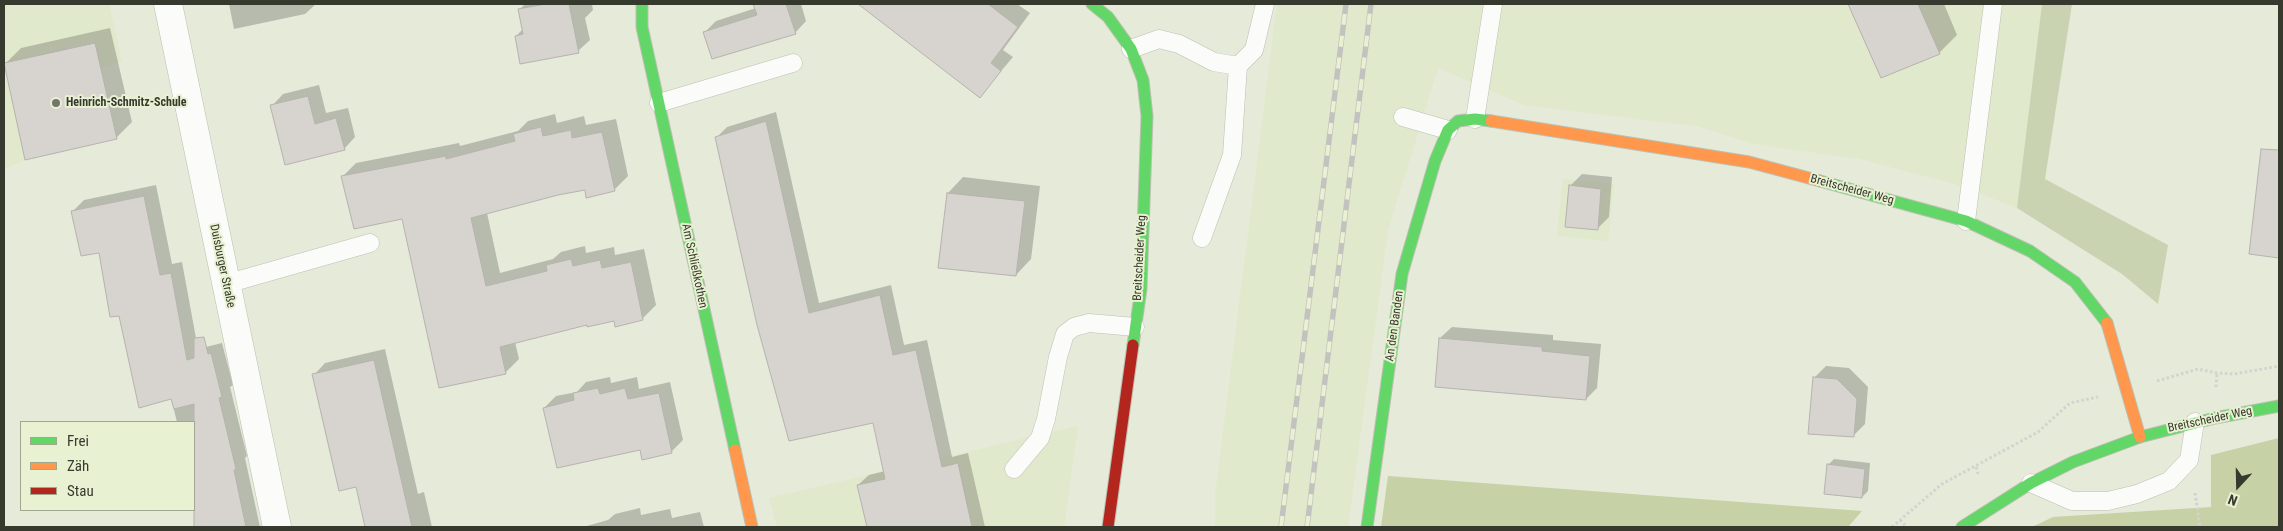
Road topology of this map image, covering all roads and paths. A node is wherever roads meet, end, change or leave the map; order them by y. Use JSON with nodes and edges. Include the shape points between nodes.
{"nodes":[{"id":1,"x":168,"y":4,"type":"edge"},
{"id":2,"x":642,"y":4,"type":"edge"},
{"id":3,"x":1092,"y":4,"type":"edge"},
{"id":4,"x":1265,"y":4,"type":"edge"},
{"id":5,"x":1493,"y":4,"type":"edge"},
{"id":6,"x":1993,"y":4,"type":"edge"},
{"id":7,"x":1132,"y":49,"type":"junction"},
{"id":8,"x":793,"y":62,"type":"dead end"},
{"id":9,"x":1238,"y":66,"type":"junction"},
{"id":10,"x":659,"y":103,"type":"junction"},
{"id":11,"x":1402,"y":117,"type":"dead end"},
{"id":12,"x":1476,"y":119,"type":"junction"},
{"id":13,"x":1448,"y":130,"type":"junction"},
{"id":14,"x":1966,"y":221,"type":"junction"},
{"id":15,"x":1202,"y":238,"type":"dead end"},
{"id":16,"x":370,"y":243,"type":"dead end"},
{"id":17,"x":226,"y":284,"type":"junction"},
{"id":18,"x":1135,"y":327,"type":"junction"},
{"id":19,"x":2279,"y":366,"type":"edge"},
{"id":20,"x":2127,"y":389,"type":"junction"},
{"id":21,"x":2279,"y":406,"type":"edge"},
{"id":22,"x":2195,"y":422,"type":"junction"},
{"id":23,"x":2140,"y":437,"type":"junction"},
{"id":24,"x":1976,"y":467,"type":"junction"},
{"id":25,"x":1014,"y":469,"type":"dead end"},
{"id":26,"x":1978,"y":474,"type":"dead end"},
{"id":27,"x":2031,"y":483,"type":"junction"},
{"id":28,"x":1900,"y":520,"type":"junction"},
{"id":29,"x":1905,"y":524,"type":"dead end"},
{"id":30,"x":277,"y":527,"type":"edge"},
{"id":31,"x":752,"y":527,"type":"edge"},
{"id":32,"x":1108,"y":527,"type":"edge"},
{"id":33,"x":1367,"y":527,"type":"edge"},
{"id":34,"x":1892,"y":527,"type":"edge"},
{"id":35,"x":1962,"y":527,"type":"edge"}],
"edges":[{"from":1,"to":17,"type":"street","name":"Duisburger Straße"},
{"from":2,"to":10,"type":"street","name":"Am Schließkothen","via":[[642,26]]},
{"from":3,"to":7,"type":"street","name":"Breitscheider Weg","via":[[1108,17]]},
{"from":4,"to":9,"type":"lane","via":[[1254,50]]},
{"from":5,"to":12,"type":"lane"},
{"from":6,"to":14,"type":"lane"},
{"from":7,"to":9,"type":"lane","via":[[1159,39],[1179,44],[1214,62]]},
{"from":7,"to":18,"type":"street","name":"Breitscheider Weg","via":[[1143,80],[1147,116],[1141,289]]},
{"from":8,"to":10,"type":"lane"},
{"from":9,"to":15,"type":"lane","via":[[1232,155]]},
{"from":10,"to":31,"type":"street","name":"Am Schließkothen"},
{"from":11,"to":13,"type":"lane"},
{"from":12,"to":13,"type":"street","name":"Breitscheider Weg","via":[[1458,121]]},
{"from":12,"to":14,"type":"street","name":"Breitscheider Weg","via":[[1749,162]]},
{"from":13,"to":33,"type":"street","name":"An den Banden","via":[[1435,161],[1402,274]]},
{"from":14,"to":20,"type":"street","name":"Breitscheider Weg","via":[[2030,251],[2075,282],[2109,326]]},
{"from":16,"to":17,"type":"lane"},
{"from":17,"to":30,"type":"street","name":"Duisburger Straße"},
{"from":18,"to":25,"type":"lane","via":[[1089,323],[1074,327],[1066,334],[1040,438]]},
{"from":18,"to":32,"type":"street","name":"Breitscheider Weg"},
{"from":19,"to":20,"type":"path","via":[[2234,374],[2198,369]]},
{"from":20,"to":23,"type":"street","name":"Breitscheider Weg"},
{"from":20,"to":24,"type":"path","via":[[2070,403],[2038,432]]},
{"from":21,"to":22,"type":"street","name":"Breitscheider Weg"},
{"from":22,"to":23,"type":"street","name":"Breitscheider Weg"},
{"from":22,"to":27,"type":"lane","via":[[2189,460],[2169,480],[2137,494],[2108,500],[2072,501]]},
{"from":23,"to":27,"type":"street","name":"Breitscheider Weg","via":[[2072,462]]},
{"from":24,"to":26,"type":"path"},
{"from":24,"to":28,"type":"path","via":[[1942,484]]},
{"from":27,"to":35,"type":"street","name":"Breitscheider Weg"},
{"from":28,"to":29,"type":"path"},
{"from":28,"to":34,"type":"path"}]}
